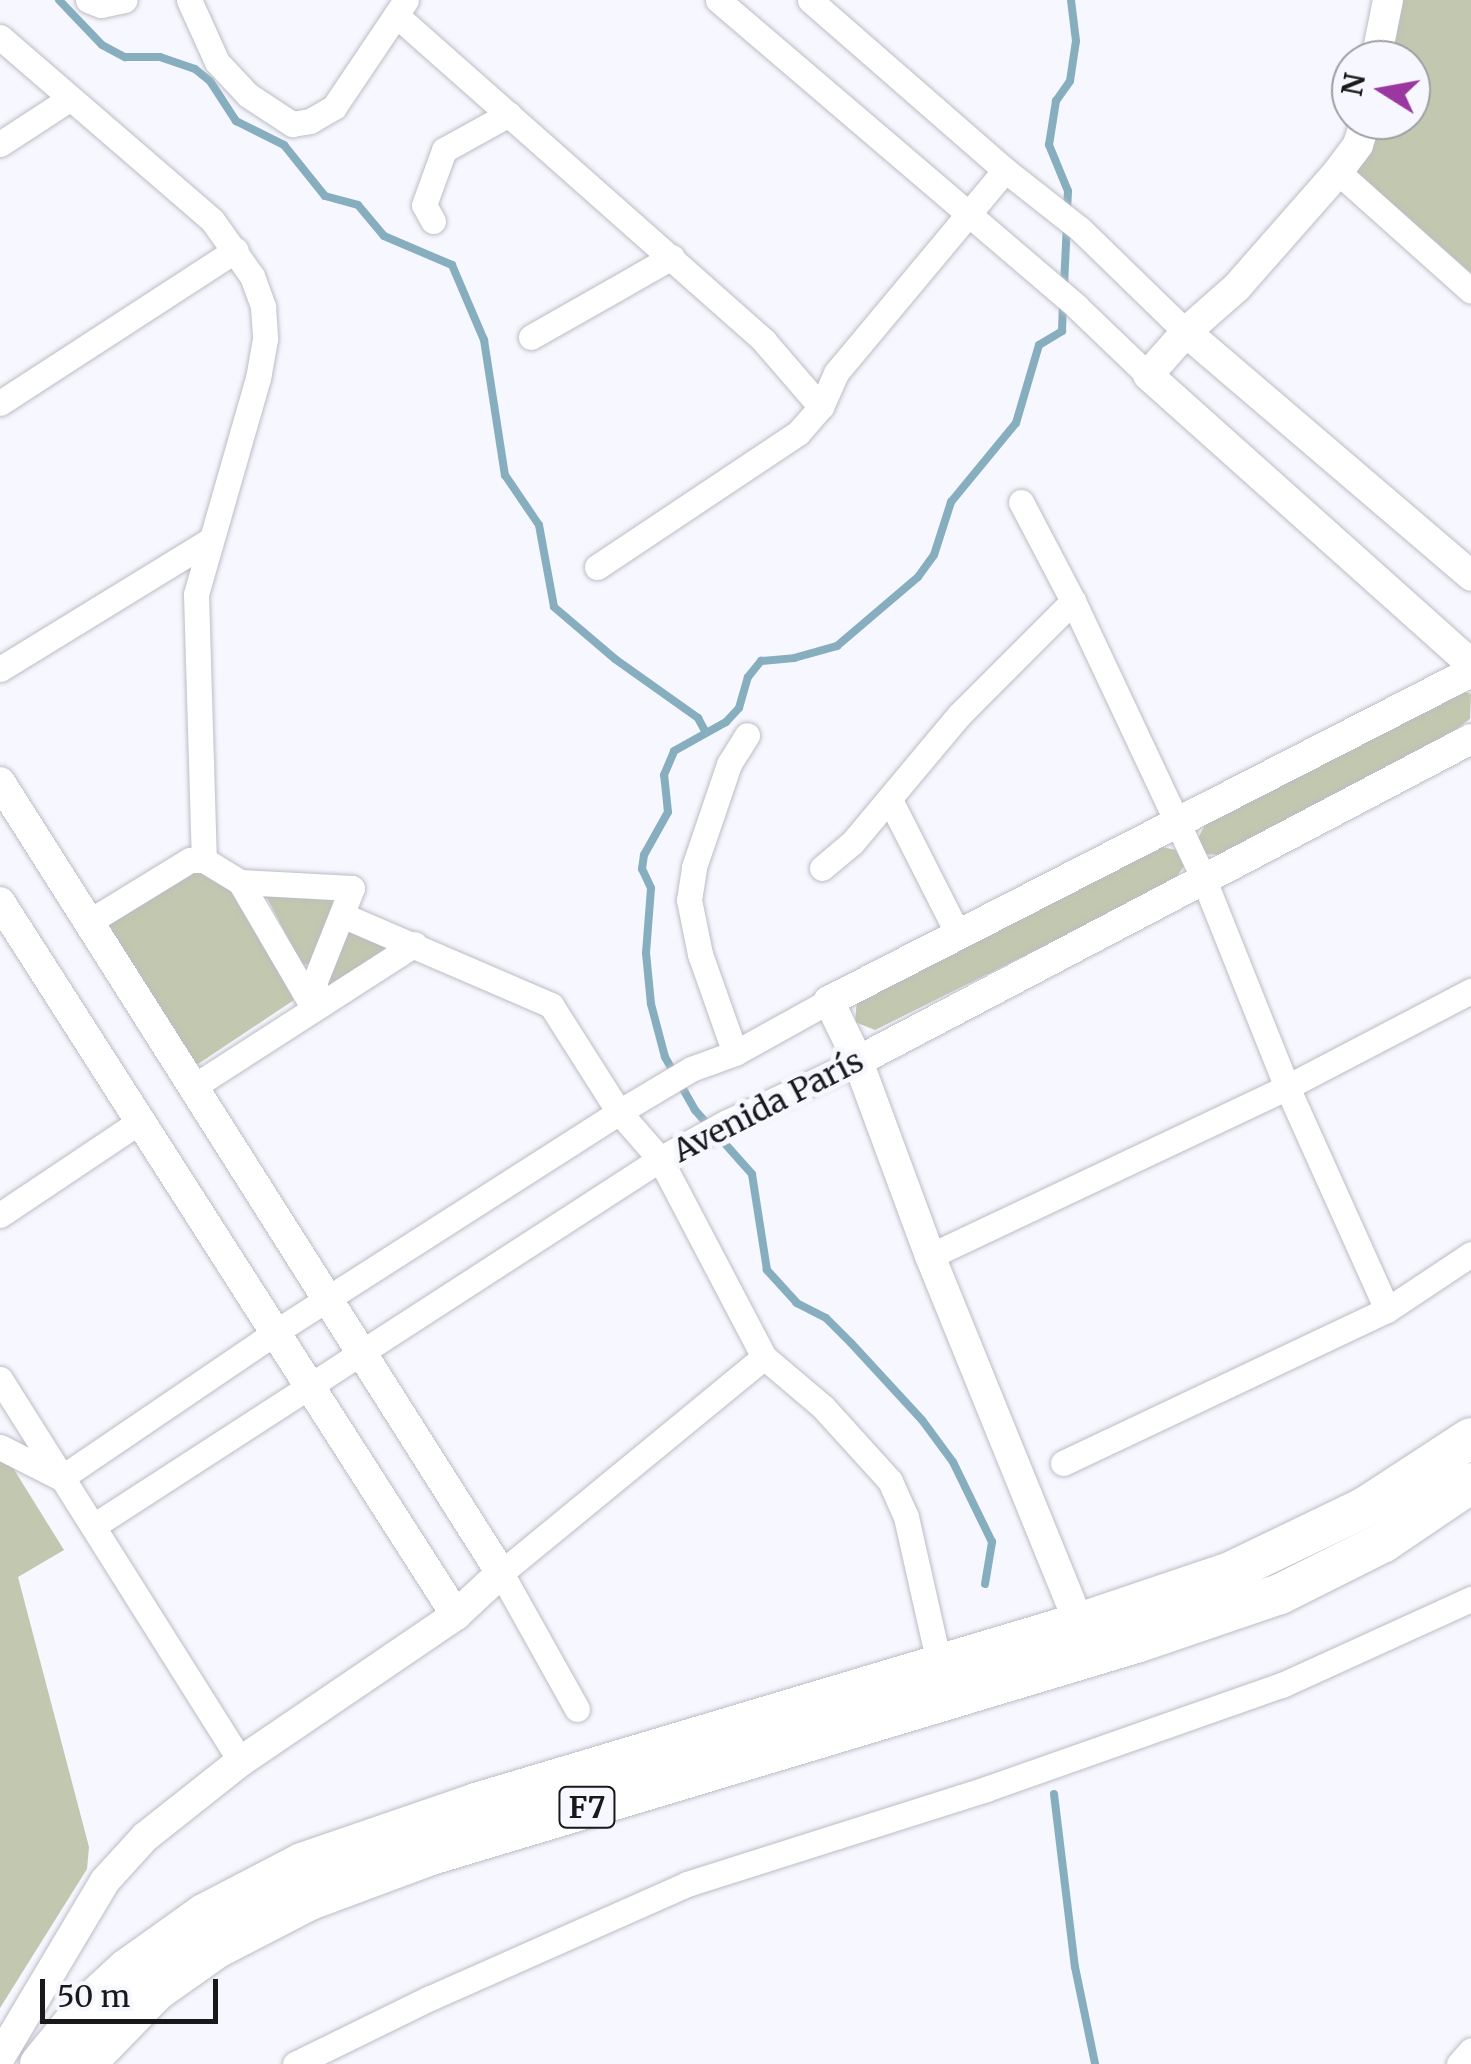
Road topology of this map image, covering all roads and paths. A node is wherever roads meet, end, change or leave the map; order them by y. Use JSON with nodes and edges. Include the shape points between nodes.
{"nodes":[{"id":1,"x":88,"y":0,"type":"edge"},
{"id":2,"x":124,"y":0,"type":"edge"},
{"id":3,"x":188,"y":0,"type":"edge"},
{"id":4,"x":718,"y":0,"type":"edge"},
{"id":5,"x":810,"y":0,"type":"edge"},
{"id":6,"x":1380,"y":7,"type":"edge"},
{"id":7,"x":401,"y":8,"type":"edge"},
{"id":8,"x":0,"y":37,"type":"edge"},
{"id":9,"x":1378,"y":40,"type":"edge"},
{"id":10,"x":68,"y":99,"type":"junction"},
{"id":11,"x":508,"y":114,"type":"junction"},
{"id":12,"x":1359,"y":140,"type":"edge"},
{"id":13,"x":0,"y":144,"type":"edge"},
{"id":14,"x":1005,"y":170,"type":"junction"},
{"id":15,"x":1338,"y":172,"type":"junction"},
{"id":16,"x":966,"y":215,"type":"junction"},
{"id":17,"x":433,"y":221,"type":"dead end"},
{"id":18,"x":236,"y":250,"type":"junction"},
{"id":19,"x":672,"y":256,"type":"junction"},
{"id":20,"x":1471,"y":291,"type":"edge"},
{"id":21,"x":1186,"y":332,"type":"junction"},
{"id":22,"x":531,"y":338,"type":"dead end"},
{"id":23,"x":1148,"y":375,"type":"junction"},
{"id":24,"x":0,"y":403,"type":"edge"},
{"id":25,"x":821,"y":407,"type":"junction"},
{"id":26,"x":1020,"y":502,"type":"dead end"},
{"id":27,"x":209,"y":541,"type":"junction"},
{"id":28,"x":597,"y":567,"type":"dead end"},
{"id":29,"x":1471,"y":575,"type":"edge"},
{"id":30,"x":1072,"y":600,"type":"junction"},
{"id":31,"x":1471,"y":664,"type":"edge"},
{"id":32,"x":0,"y":669,"type":"edge"},
{"id":33,"x":1471,"y":672,"type":"edge"},
{"id":34,"x":747,"y":736,"type":"dead end"},
{"id":35,"x":1471,"y":739,"type":"edge"},
{"id":36,"x":0,"y":782,"type":"edge"},
{"id":37,"x":890,"y":800,"type":"junction"},
{"id":38,"x":1176,"y":826,"type":"junction"},
{"id":39,"x":204,"y":860,"type":"junction"},
{"id":40,"x":822,"y":868,"type":"dead end"},
{"id":41,"x":1204,"y":880,"type":"junction"},
{"id":42,"x":240,"y":882,"type":"junction"},
{"id":43,"x":0,"y":902,"type":"edge"},
{"id":44,"x":342,"y":915,"type":"junction"},
{"id":45,"x":87,"y":924,"type":"junction"},
{"id":46,"x":958,"y":934,"type":"junction"},
{"id":47,"x":415,"y":944,"type":"junction"},
{"id":48,"x":1471,"y":991,"type":"edge"},
{"id":49,"x":829,"y":1001,"type":"junction"},
{"id":50,"x":314,"y":1008,"type":"junction"},
{"id":51,"x":735,"y":1052,"type":"junction"},
{"id":52,"x":858,"y":1061,"type":"junction"},
{"id":53,"x":196,"y":1086,"type":"junction"},
{"id":54,"x":1286,"y":1087,"type":"junction"},
{"id":55,"x":620,"y":1112,"type":"junction"},
{"id":56,"x":142,"y":1120,"type":"junction"},
{"id":57,"x":660,"y":1160,"type":"junction"},
{"id":58,"x":0,"y":1215,"type":"edge"},
{"id":59,"x":1471,"y":1254,"type":"edge"},
{"id":60,"x":930,"y":1256,"type":"junction"},
{"id":61,"x":329,"y":1299,"type":"junction"},
{"id":62,"x":1387,"y":1310,"type":"junction"},
{"id":63,"x":277,"y":1331,"type":"junction"},
{"id":64,"x":364,"y":1352,"type":"junction"},
{"id":65,"x":764,"y":1357,"type":"junction"},
{"id":66,"x":0,"y":1380,"type":"edge"},
{"id":67,"x":310,"y":1384,"type":"junction"},
{"id":68,"x":1471,"y":1438,"type":"edge"},
{"id":69,"x":0,"y":1447,"type":"edge"},
{"id":70,"x":1063,"y":1463,"type":"dead end"},
{"id":71,"x":61,"y":1478,"type":"junction"},
{"id":72,"x":1471,"y":1484,"type":"edge"},
{"id":73,"x":95,"y":1525,"type":"junction"},
{"id":74,"x":501,"y":1573,"type":"junction"},
{"id":75,"x":1471,"y":1599,"type":"edge"},
{"id":76,"x":456,"y":1615,"type":"junction"},
{"id":77,"x":1079,"y":1623,"type":"junction"},
{"id":78,"x":938,"y":1664,"type":"junction"},
{"id":79,"x":577,"y":1709,"type":"dead end"},
{"id":80,"x":242,"y":1761,"type":"junction"},
{"id":81,"x":1471,"y":2050,"type":"edge"},
{"id":82,"x":0,"y":2056,"type":"edge"},
{"id":83,"x":40,"y":2064,"type":"edge"},
{"id":84,"x":86,"y":2064,"type":"edge"},
{"id":85,"x":295,"y":2064,"type":"edge"},
{"id":86,"x":1459,"y":2064,"type":"edge"}],
"edges":[{"from":1,"to":2,"type":"street"},
{"from":3,"to":7,"type":"street","via":[[217,62],[248,96],[292,124],[334,107]]},
{"from":4,"to":16,"type":"street"},
{"from":5,"to":14,"type":"street"},
{"from":6,"to":9,"type":"street"},
{"from":7,"to":11,"type":"street"},
{"from":8,"to":10,"type":"street"},
{"from":10,"to":13,"type":"street"},
{"from":10,"to":18,"type":"street","via":[[212,220]]},
{"from":11,"to":17,"type":"street","via":[[444,150],[424,205]]},
{"from":11,"to":19,"type":"street"},
{"from":12,"to":15,"type":"street"},
{"from":14,"to":16,"type":"street"},
{"from":14,"to":21,"type":"street","via":[[1080,228]]},
{"from":15,"to":20,"type":"street"},
{"from":15,"to":21,"type":"street","via":[[1237,287]]},
{"from":16,"to":23,"type":"street"},
{"from":16,"to":25,"type":"street","via":[[836,373]]},
{"from":18,"to":24,"type":"street"},
{"from":18,"to":27,"type":"street","via":[[263,307],[266,339]]},
{"from":19,"to":22,"type":"street"},
{"from":19,"to":25,"type":"street","via":[[764,341]]},
{"from":21,"to":23,"type":"street"},
{"from":21,"to":29,"type":"street"},
{"from":23,"to":31,"type":"street"},
{"from":25,"to":28,"type":"street","via":[[798,433]]},
{"from":26,"to":30,"type":"street"},
{"from":27,"to":32,"type":"street"},
{"from":27,"to":39,"type":"street","via":[[194,626]]},
{"from":30,"to":37,"type":"street","via":[[960,714]]},
{"from":30,"to":38,"type":"street"},
{"from":33,"to":38,"type":"street"},
{"from":34,"to":51,"type":"street","via":[[729,764],[689,900],[700,954]]},
{"from":35,"to":41,"type":"street","name":"Avenida París"},
{"from":36,"to":45,"type":"street"},
{"from":37,"to":40,"type":"street"},
{"from":37,"to":46,"type":"street"},
{"from":38,"to":41,"type":"street"},
{"from":38,"to":46,"type":"street"},
{"from":39,"to":42,"type":"street"},
{"from":39,"to":45,"type":"street","via":[[190,860]]},
{"from":41,"to":52,"type":"street","name":"Avenida París"},
{"from":41,"to":54,"type":"street"},
{"from":42,"to":44,"type":"street","via":[[352,888]]},
{"from":42,"to":50,"type":"street"},
{"from":43,"to":56,"type":"street"},
{"from":44,"to":47,"type":"street"},
{"from":44,"to":50,"type":"street","via":[[315,981]]},
{"from":45,"to":53,"type":"street"},
{"from":46,"to":49,"type":"street"},
{"from":47,"to":50,"type":"street"},
{"from":47,"to":55,"type":"street","via":[[551,1005]]},
{"from":48,"to":54,"type":"street"},
{"from":49,"to":51,"type":"street","name":"Avenida París"},
{"from":49,"to":52,"type":"street"},
{"from":50,"to":53,"type":"street"},
{"from":51,"to":55,"type":"street","name":"Avenida París","via":[[690,1069]]},
{"from":52,"to":57,"type":"street","name":"Avenida París"},
{"from":52,"to":60,"type":"street"},
{"from":53,"to":61,"type":"street"},
{"from":54,"to":60,"type":"street"},
{"from":54,"to":62,"type":"street"},
{"from":55,"to":57,"type":"street"},
{"from":55,"to":61,"type":"street","name":"Avenida París"},
{"from":56,"to":58,"type":"street"},
{"from":56,"to":63,"type":"street"},
{"from":57,"to":64,"type":"street","name":"Avenida París"},
{"from":57,"to":65,"type":"street"},
{"from":59,"to":62,"type":"street"},
{"from":60,"to":77,"type":"street"},
{"from":61,"to":63,"type":"street","name":"Avenida París"},
{"from":61,"to":64,"type":"street"},
{"from":62,"to":70,"type":"street"},
{"from":63,"to":67,"type":"street"},
{"from":63,"to":71,"type":"street","name":"Avenida París"},
{"from":64,"to":67,"type":"street","name":"Avenida París"},
{"from":64,"to":74,"type":"street"},
{"from":65,"to":74,"type":"street"},
{"from":65,"to":78,"type":"street","via":[[823,1406],[890,1482],[906,1517]]},
{"from":66,"to":71,"type":"street"},
{"from":67,"to":73,"type":"street","name":"Avenida París"},
{"from":67,"to":76,"type":"street"},
{"from":68,"to":77,"type":"highway","number":"F7","via":[[1366,1507],[1228,1572]]},
{"from":69,"to":71,"type":"street"},
{"from":71,"to":73,"type":"street"},
{"from":72,"to":84,"type":"highway","number":"F7","via":[[1384,1542],[1280,1594],[431,1855],[310,1900],[156,1990]]},
{"from":73,"to":80,"type":"street"},
{"from":74,"to":76,"type":"street"},
{"from":74,"to":79,"type":"street"},
{"from":75,"to":85,"type":"street","via":[[1282,1684],[986,1789],[687,1884]]},
{"from":76,"to":80,"type":"street"},
{"from":77,"to":78,"type":"highway","number":"F7"},
{"from":78,"to":83,"type":"highway","number":"F7","via":[[476,1803],[302,1863],[204,1914],[126,1970]]},
{"from":80,"to":82,"type":"street","via":[[146,1837],[105,1881]]},
{"from":81,"to":86,"type":"street"}]}
